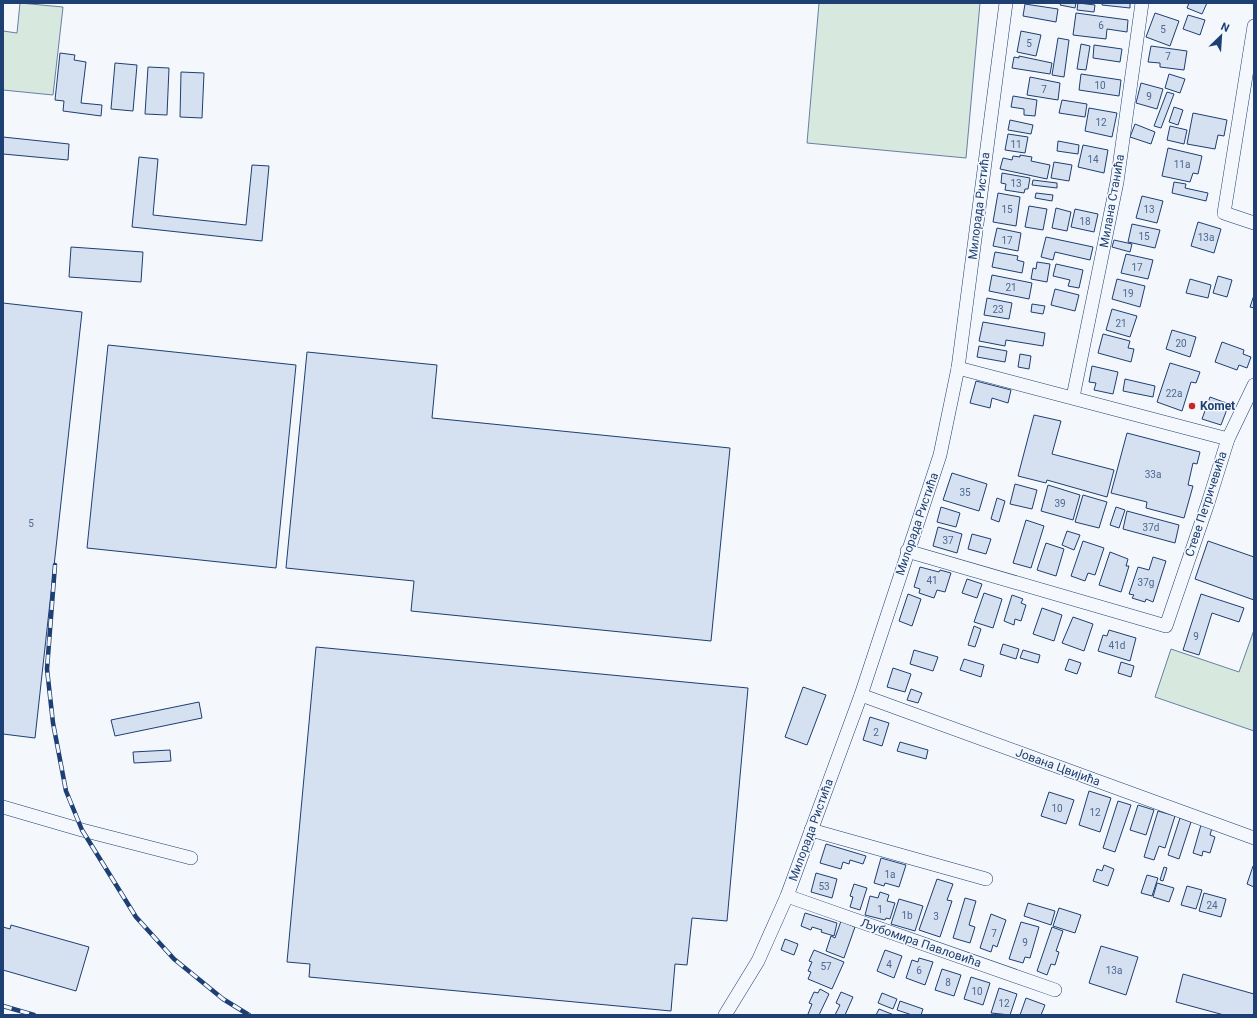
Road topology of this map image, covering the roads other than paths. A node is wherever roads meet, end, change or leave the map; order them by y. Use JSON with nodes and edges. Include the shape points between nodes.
{"nodes":[{"id":1,"x":1006,"y":3,"type":"edge"},
{"id":2,"x":1142,"y":3,"type":"edge"},
{"id":3,"x":1254,"y":26,"type":"edge"},
{"id":4,"x":1249,"y":83,"type":"edge"},
{"id":5,"x":1254,"y":222,"type":"edge"},
{"id":6,"x":958,"y":368,"type":"junction"},
{"id":7,"x":1254,"y":385,"type":"edge"},
{"id":8,"x":1073,"y":397,"type":"junction"},
{"id":9,"x":1228,"y":439,"type":"junction"},
{"id":10,"x":908,"y":550,"type":"junction"},
{"id":11,"x":861,"y":695,"type":"junction"},
{"id":12,"x":3,"y":808,"type":"edge"},
{"id":13,"x":811,"y":830,"type":"junction"},
{"id":14,"x":1254,"y":838,"type":"edge"},
{"id":15,"x":191,"y":858,"type":"dead end"},
{"id":16,"x":986,"y":879,"type":"dead end"},
{"id":17,"x":787,"y":896,"type":"junction"},
{"id":18,"x":1055,"y":990,"type":"dead end"},
{"id":19,"x":725,"y":1015,"type":"edge"}],
"edges":[{"from":1,"to":6,"type":"street","name":"Милорада Ристића"},
{"from":2,"to":8,"type":"street","name":"Милана Станића","via":[[1117,182]]},
{"from":3,"to":4,"type":"street"},
{"from":4,"to":5,"type":"street","via":[[1224,213]]},
{"from":6,"to":8,"type":"street"},
{"from":6,"to":10,"type":"street","name":"Милорада Ристића","via":[[940,455]]},
{"from":7,"to":9,"type":"street","name":"Стеве Петричевића"},
{"from":8,"to":9,"type":"street"},
{"from":9,"to":10,"type":"street","name":"Стеве Петричевића","via":[[1166,626]]},
{"from":10,"to":11,"type":"street","name":"Милорада Ристића"},
{"from":11,"to":13,"type":"street","name":"Милорада Ристића"},
{"from":11,"to":14,"type":"street","name":"Јована Цвијића"},
{"from":12,"to":15,"type":"street"},
{"from":13,"to":16,"type":"street"},
{"from":13,"to":17,"type":"street","name":"Милорада Ристића"},
{"from":17,"to":18,"type":"street","name":"Љубомира Павловића"},
{"from":17,"to":19,"type":"street","name":"Милорада Ристића","via":[[758,961]]}]}
